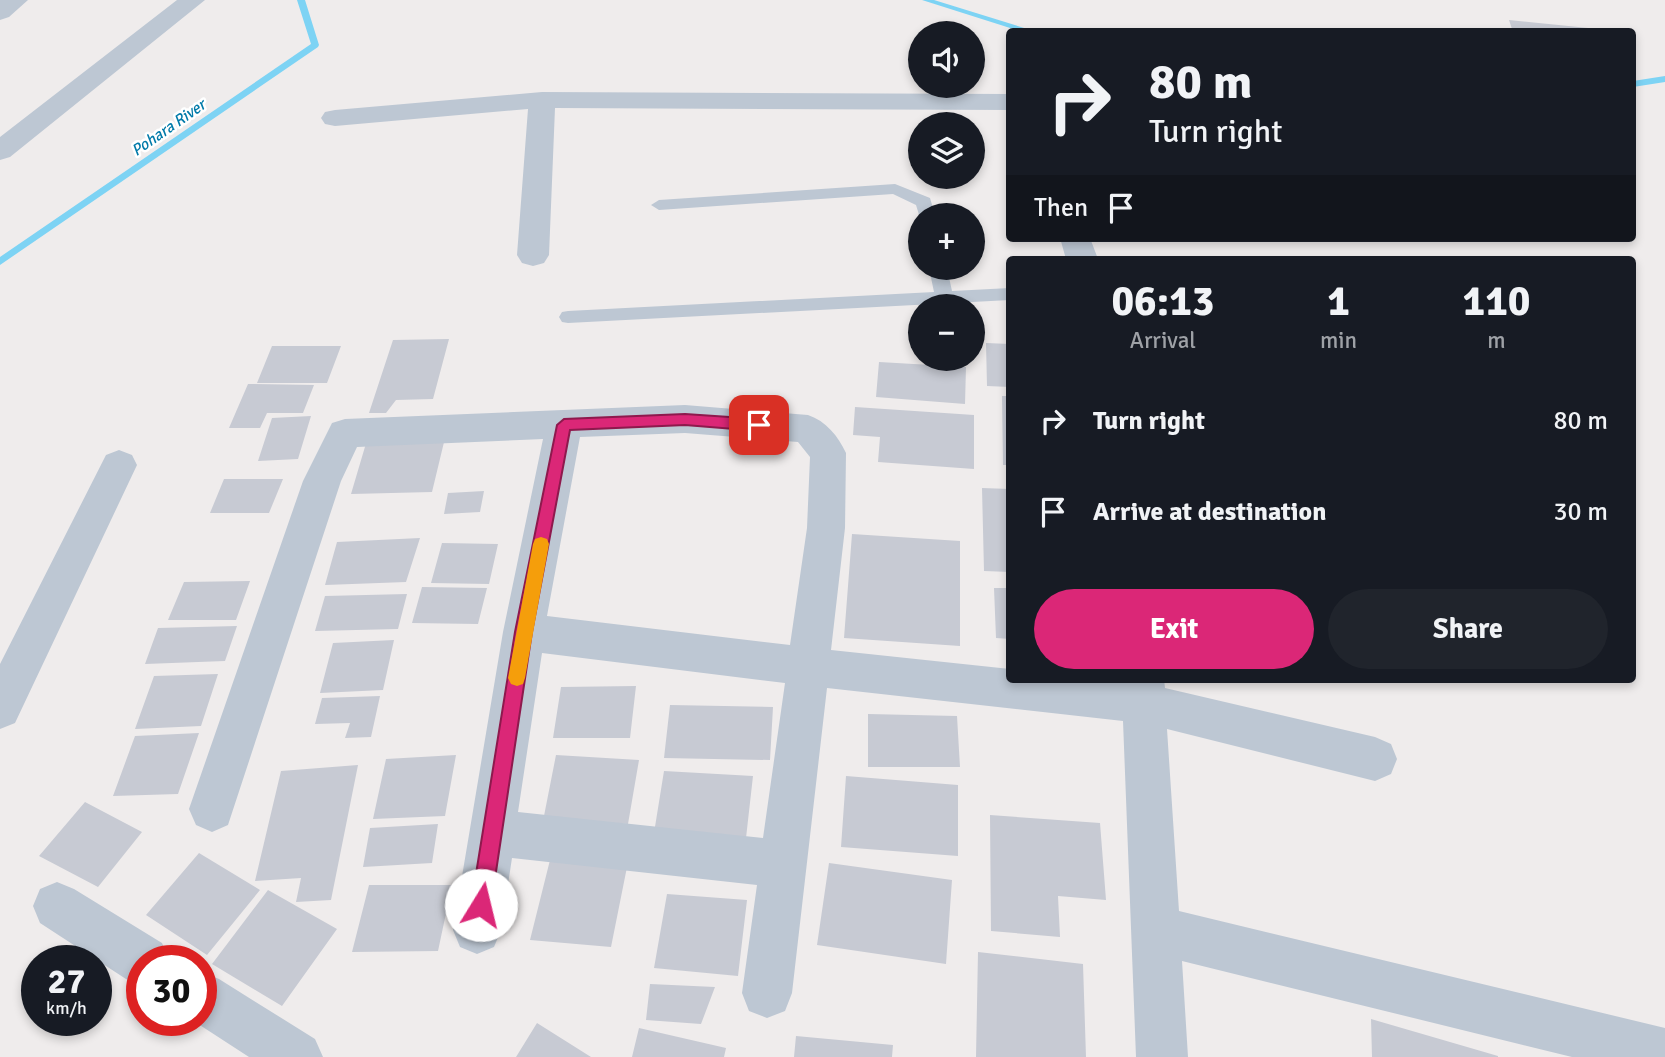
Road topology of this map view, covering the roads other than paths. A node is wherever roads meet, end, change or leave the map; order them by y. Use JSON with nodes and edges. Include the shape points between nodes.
{"nodes":[{"id":1,"x":16,"y":0,"type":"edge"},
{"id":2,"x":192,"y":0,"type":"edge"},
{"id":3,"x":0,"y":12,"type":"edge"},
{"id":4,"x":542,"y":100,"type":"junction"},
{"id":5,"x":1006,"y":102,"type":"edge"},
{"id":6,"x":335,"y":118,"type":"dead end"},
{"id":7,"x":0,"y":151,"type":"edge"},
{"id":8,"x":924,"y":203,"type":"edge"},
{"id":9,"x":659,"y":205,"type":"dead end"},
{"id":10,"x":533,"y":255,"type":"dead end"},
{"id":11,"x":1006,"y":294,"type":"edge"},
{"id":12,"x":985,"y":295,"type":"edge"},
{"id":13,"x":908,"y":299,"type":"edge"},
{"id":14,"x":568,"y":317,"type":"dead end"},
{"id":15,"x":564,"y":425,"type":"junction"},
{"id":16,"x":119,"y":465,"type":"dead end"},
{"id":17,"x":524,"y":632,"type":"junction"},
{"id":18,"x":13,"y":657,"type":"edge"},
{"id":19,"x":810,"y":667,"type":"junction"},
{"id":20,"x":1006,"y":681,"type":"edge"},
{"id":21,"x":1033,"y":683,"type":"edge"},
{"id":22,"x":1144,"y":691,"type":"edge"},
{"id":23,"x":0,"y":709,"type":"edge"},
{"id":24,"x":1375,"y":759,"type":"dead end"},
{"id":25,"x":212,"y":809,"type":"dead end"},
{"id":26,"x":493,"y":833,"type":"junction"},
{"id":27,"x":784,"y":864,"type":"junction"},
{"id":28,"x":57,"y":906,"type":"dead end"},
{"id":29,"x":477,"y":930,"type":"dead end"},
{"id":30,"x":1157,"y":930,"type":"junction"},
{"id":31,"x":126,"y":950,"type":"edge"},
{"id":32,"x":767,"y":993,"type":"dead end"},
{"id":33,"x":217,"y":1007,"type":"edge"},
{"id":34,"x":1665,"y":1054,"type":"edge"},
{"id":35,"x":298,"y":1057,"type":"edge"},
{"id":36,"x":1162,"y":1057,"type":"edge"}],
"edges":[{"from":1,"to":3,"type":"street"},
{"from":2,"to":7,"type":"street"},
{"from":4,"to":5,"type":"street"},
{"from":4,"to":6,"type":"street"},
{"from":4,"to":10,"type":"street"},
{"from":8,"to":9,"type":"lane","via":[[895,189]]},
{"from":11,"to":12,"type":"lane"},
{"from":13,"to":14,"type":"lane"},
{"from":15,"to":17,"type":"street"},
{"from":15,"to":19,"type":"street","via":[[685,419],[808,429],[828,453],[826,528]]},
{"from":15,"to":25,"type":"street","via":[[345,433],[322,481]]},
{"from":16,"to":18,"type":"street"},
{"from":17,"to":19,"type":"street"},
{"from":17,"to":26,"type":"street"},
{"from":18,"to":23,"type":"street"},
{"from":19,"to":20,"type":"street"},
{"from":19,"to":27,"type":"street"},
{"from":21,"to":22,"type":"street"},
{"from":22,"to":24,"type":"street"},
{"from":22,"to":30,"type":"street"},
{"from":26,"to":27,"type":"street"},
{"from":26,"to":29,"type":"street"},
{"from":27,"to":32,"type":"street"},
{"from":28,"to":31,"type":"street"},
{"from":30,"to":34,"type":"street"},
{"from":30,"to":36,"type":"street"},
{"from":33,"to":35,"type":"street"}]}
